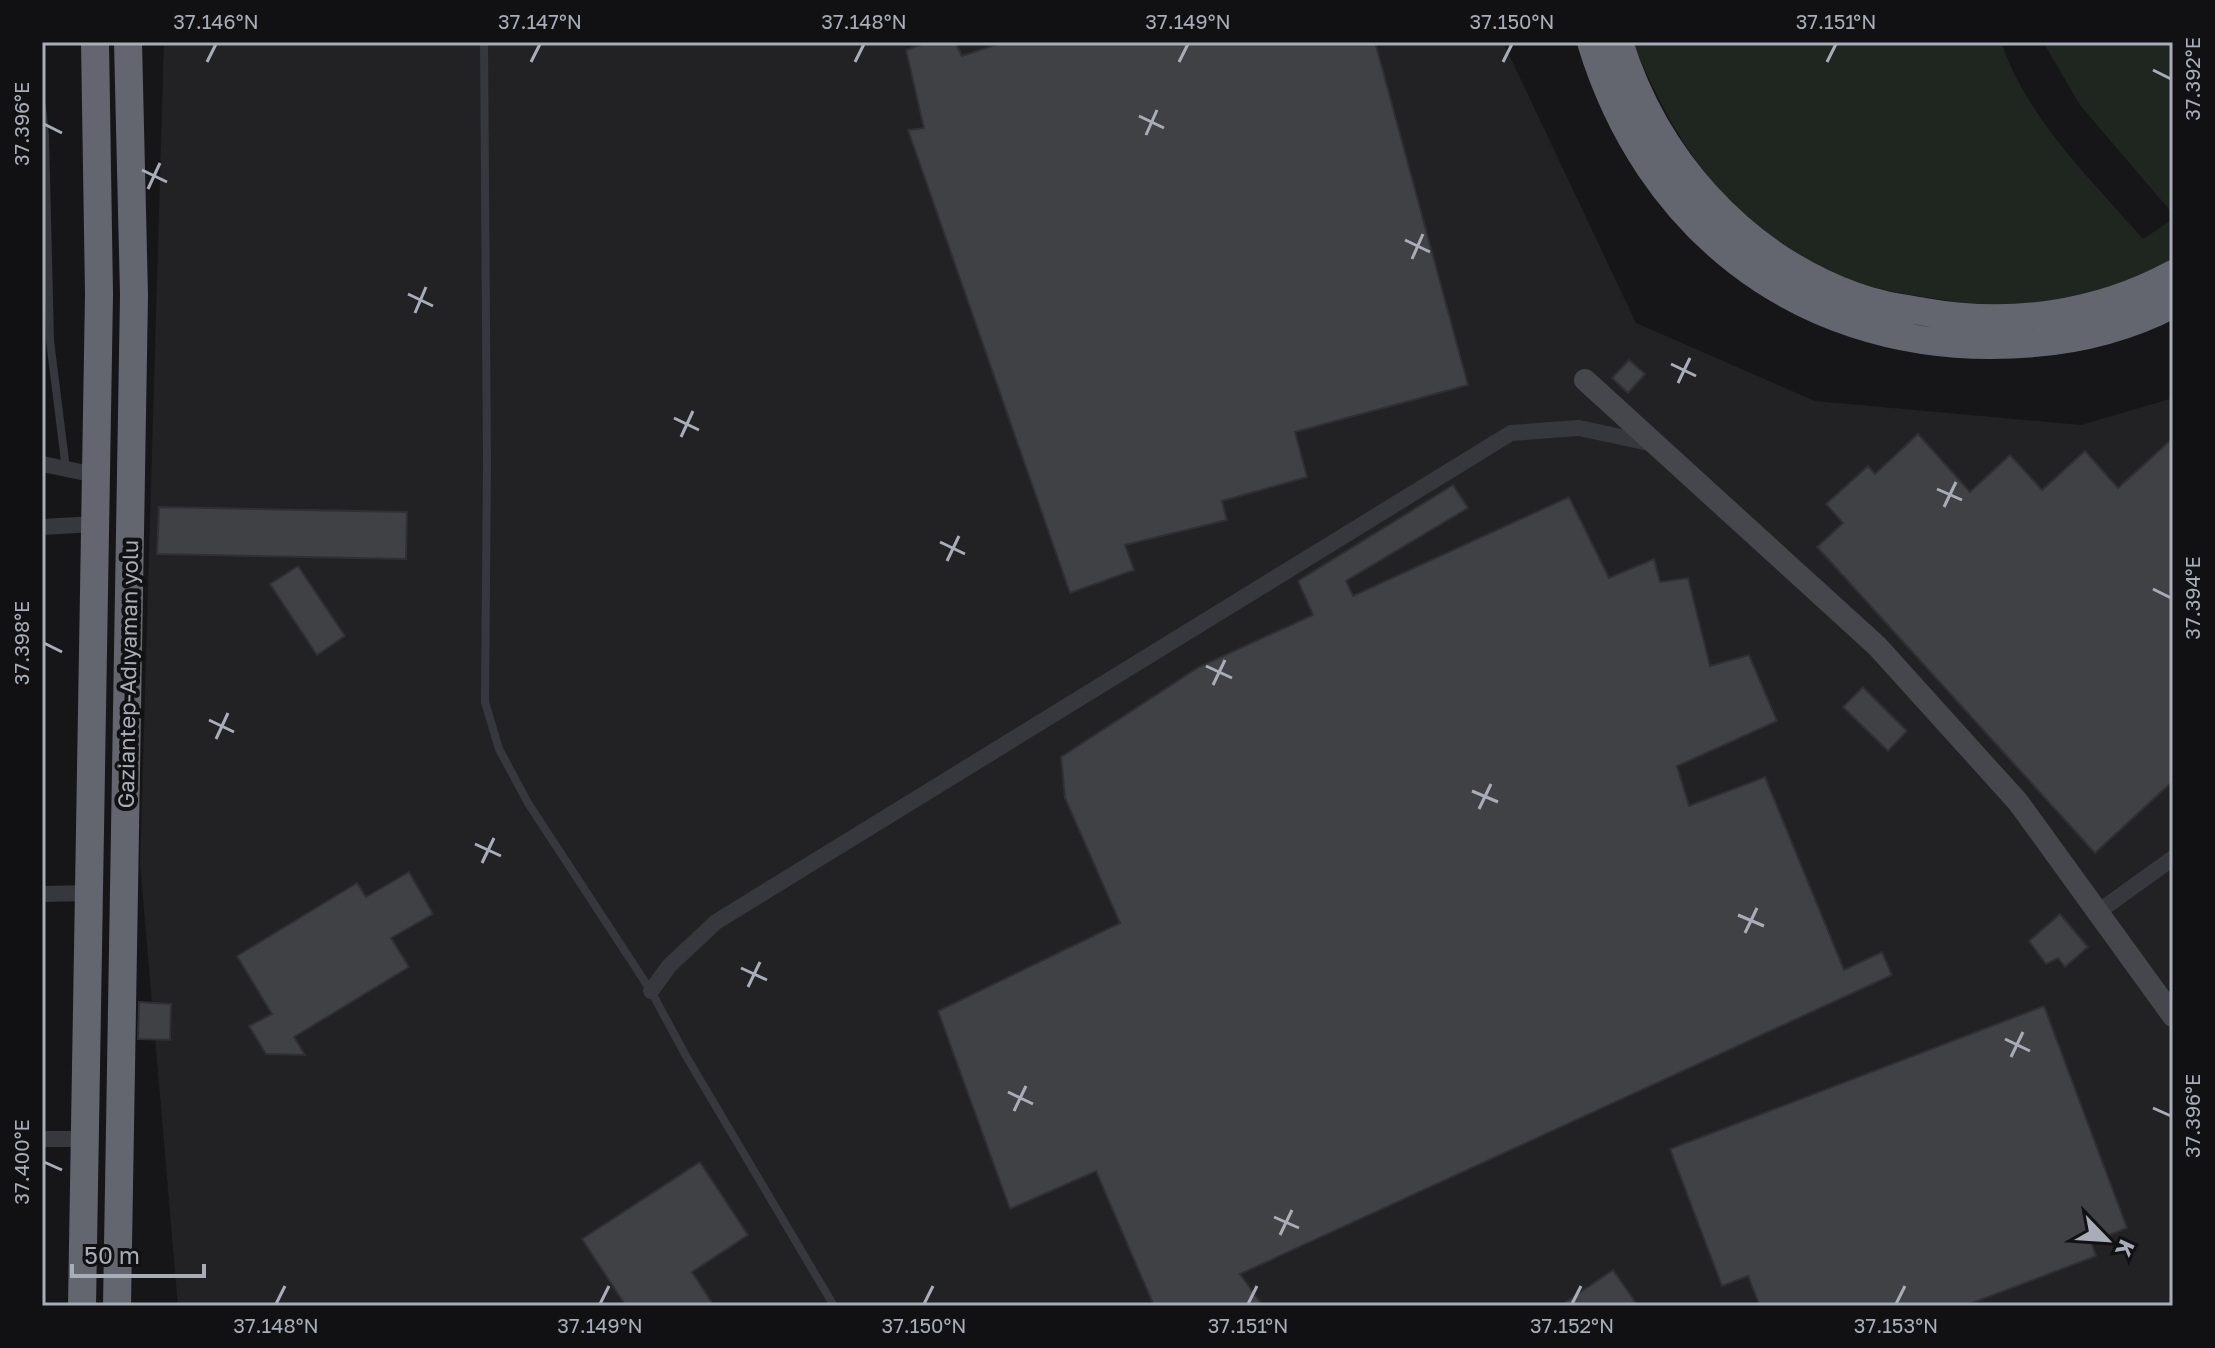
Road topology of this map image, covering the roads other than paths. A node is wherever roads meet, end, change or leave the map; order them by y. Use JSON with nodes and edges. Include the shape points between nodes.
{"nodes":[{"id":1,"x":95,"y":42,"type":"edge"},
{"id":2,"x":128,"y":42,"type":"edge"},
{"id":3,"x":484,"y":42,"type":"edge"},
{"id":4,"x":1591,"y":42,"type":"edge"},
{"id":5,"x":1619,"y":42,"type":"edge"},
{"id":6,"x":42,"y":107,"type":"edge"},
{"id":7,"x":2173,"y":274,"type":"edge"},
{"id":8,"x":2173,"y":304,"type":"edge"},
{"id":9,"x":1585,"y":380,"type":"dead end"},
{"id":10,"x":1654,"y":444,"type":"junction"},
{"id":11,"x":42,"y":464,"type":"edge"},
{"id":12,"x":66,"y":469,"type":"junction"},
{"id":13,"x":96,"y":475,"type":"junction"},
{"id":14,"x":95,"y":524,"type":"junction"},
{"id":15,"x":42,"y":527,"type":"edge"},
{"id":16,"x":2173,"y":858,"type":"edge"},
{"id":17,"x":89,"y":893,"type":"junction"},
{"id":18,"x":42,"y":894,"type":"edge"},
{"id":19,"x":2098,"y":912,"type":"junction"},
{"id":20,"x":651,"y":991,"type":"junction"},
{"id":21,"x":2173,"y":1016,"type":"edge"},
{"id":22,"x":42,"y":1139,"type":"edge"},
{"id":23,"x":85,"y":1139,"type":"junction"},
{"id":24,"x":82,"y":1306,"type":"edge"},
{"id":25,"x":117,"y":1306,"type":"edge"},
{"id":26,"x":834,"y":1306,"type":"edge"}],
"edges":[{"from":1,"to":13,"type":"highway","name":"Gaziantep-Adıyaman yolu"},
{"from":2,"to":25,"type":"highway","name":"Gaziantep-Adıyaman yolu","via":[[134,295]]},
{"from":3,"to":20,"type":"lane","via":[[485,702],[499,749],[528,803]]},
{"from":4,"to":8,"type":"highway","via":[[1621,120],[1676,201],[1735,262],[1806,306],[1847,323],[1911,338],[1953,345],[2034,345],[2098,334]]},
{"from":5,"to":7,"type":"highway","via":[[1647,111],[1703,192],[1778,259],[1853,296],[1950,317],[2023,319],[2116,299]]},
{"from":6,"to":12,"type":"lane","via":[[50,341]]},
{"from":9,"to":10,"type":"street"},
{"from":10,"to":19,"type":"street","via":[[1877,646],[2018,802]]},
{"from":10,"to":20,"type":"street","via":[[1579,428],[1511,433],[716,922],[669,966]]},
{"from":11,"to":12,"type":"street"},
{"from":12,"to":13,"type":"street"},
{"from":13,"to":14,"type":"highway","name":"Gaziantep-Adıyaman yolu"},
{"from":14,"to":15,"type":"street"},
{"from":14,"to":17,"type":"highway","name":"Gaziantep-Adıyaman yolu"},
{"from":16,"to":19,"type":"street"},
{"from":17,"to":18,"type":"street"},
{"from":17,"to":23,"type":"highway","name":"Gaziantep-Adıyaman yolu"},
{"from":19,"to":21,"type":"street"},
{"from":20,"to":26,"type":"lane"},
{"from":22,"to":23,"type":"street"},
{"from":23,"to":24,"type":"highway","name":"Gaziantep-Adıyaman yolu"}]}
